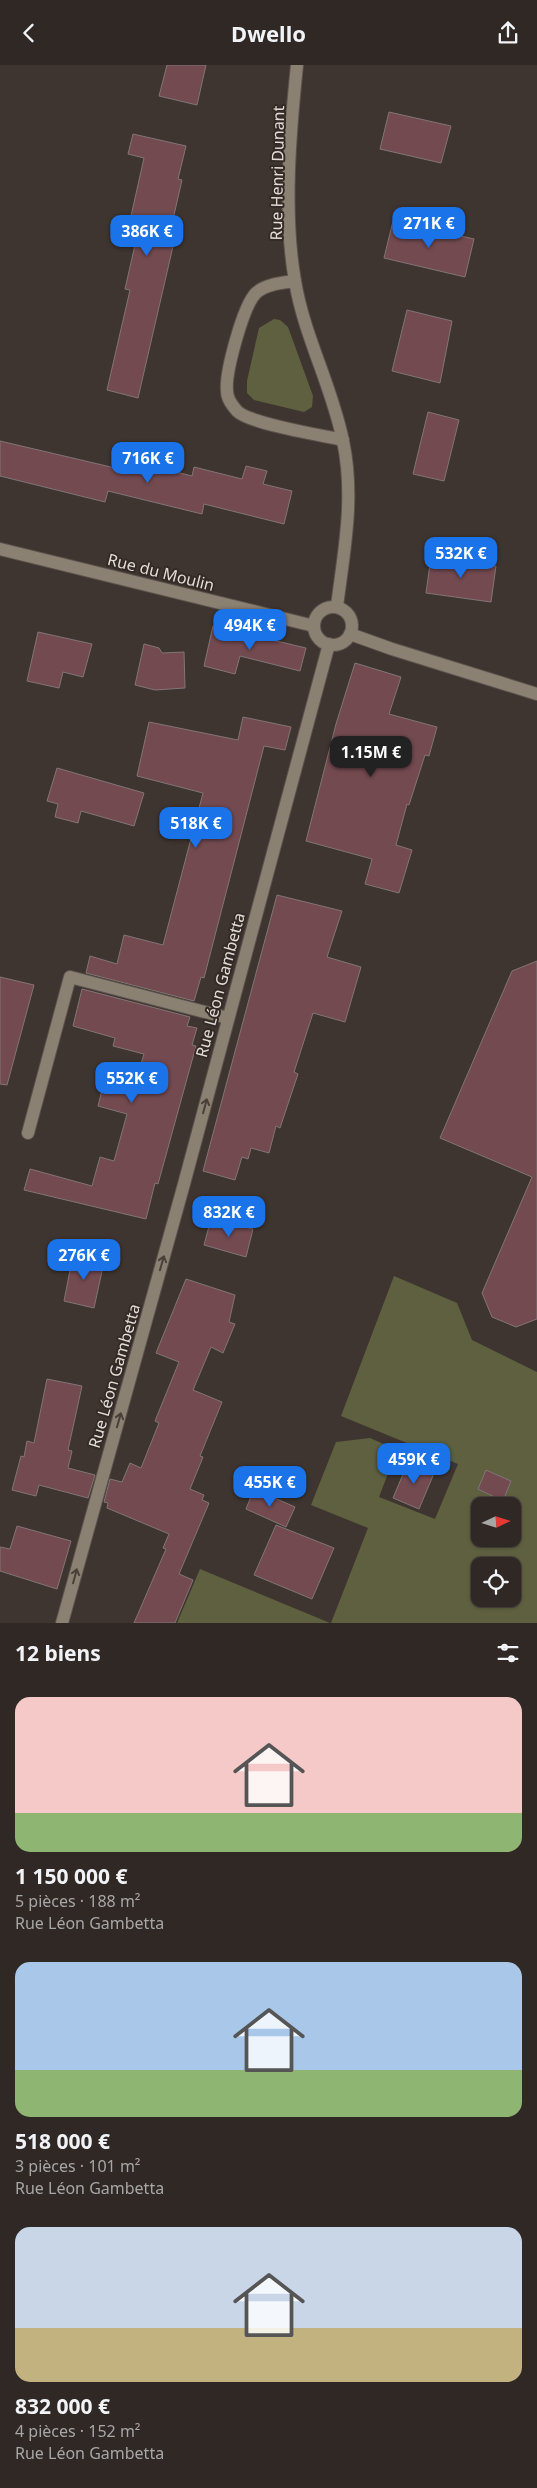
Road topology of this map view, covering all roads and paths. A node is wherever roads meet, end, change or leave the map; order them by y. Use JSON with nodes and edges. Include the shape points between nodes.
{"nodes":[{"id":1,"x":297,"y":65,"type":"edge"},
{"id":2,"x":295,"y":281,"type":"junction"},
{"id":3,"x":343,"y":440,"type":"junction"},
{"id":4,"x":0,"y":549,"type":"edge"},
{"id":5,"x":337,"y":607,"type":"junction"},
{"id":6,"x":314,"y":626,"type":"junction"},
{"id":7,"x":350,"y":634,"type":"junction"},
{"id":8,"x":329,"y":644,"type":"junction"},
{"id":9,"x":537,"y":693,"type":"edge"},
{"id":10,"x":228,"y":1018,"type":"junction"},
{"id":11,"x":28,"y":1133,"type":"dead end"},
{"id":12,"x":62,"y":1623,"type":"edge"}],
"edges":[{"from":1,"to":2,"type":"street","name":"Rue Henri Dunant","via":[[290,194]]},
{"from":2,"to":3,"type":"street","name":"Rue Henri Dunant"},
{"from":2,"to":3,"type":"street","via":[[269,285],[256,292],[249,301],[227,381],[227,393],[230,402],[244,417]]},
{"from":3,"to":5,"type":"street","name":"Rue Henri Dunant","via":[[348,521]]},
{"from":4,"to":6,"type":"street","name":"Rue du Moulin"},
{"from":5,"to":6,"type":"street","via":[[320,611]]},
{"from":5,"to":7,"type":"street","via":[[350,617]]},
{"from":6,"to":8,"type":"street","via":[[321,641]]},
{"from":7,"to":8,"type":"street","via":[[338,644]]},
{"from":7,"to":9,"type":"street"},
{"from":8,"to":10,"type":"street","name":"Rue Léon Gambetta"},
{"from":10,"to":11,"type":"street","via":[[70,977]]},
{"from":12,"to":10,"type":"street","name":"Rue Léon Gambetta","one_way":true}]}
